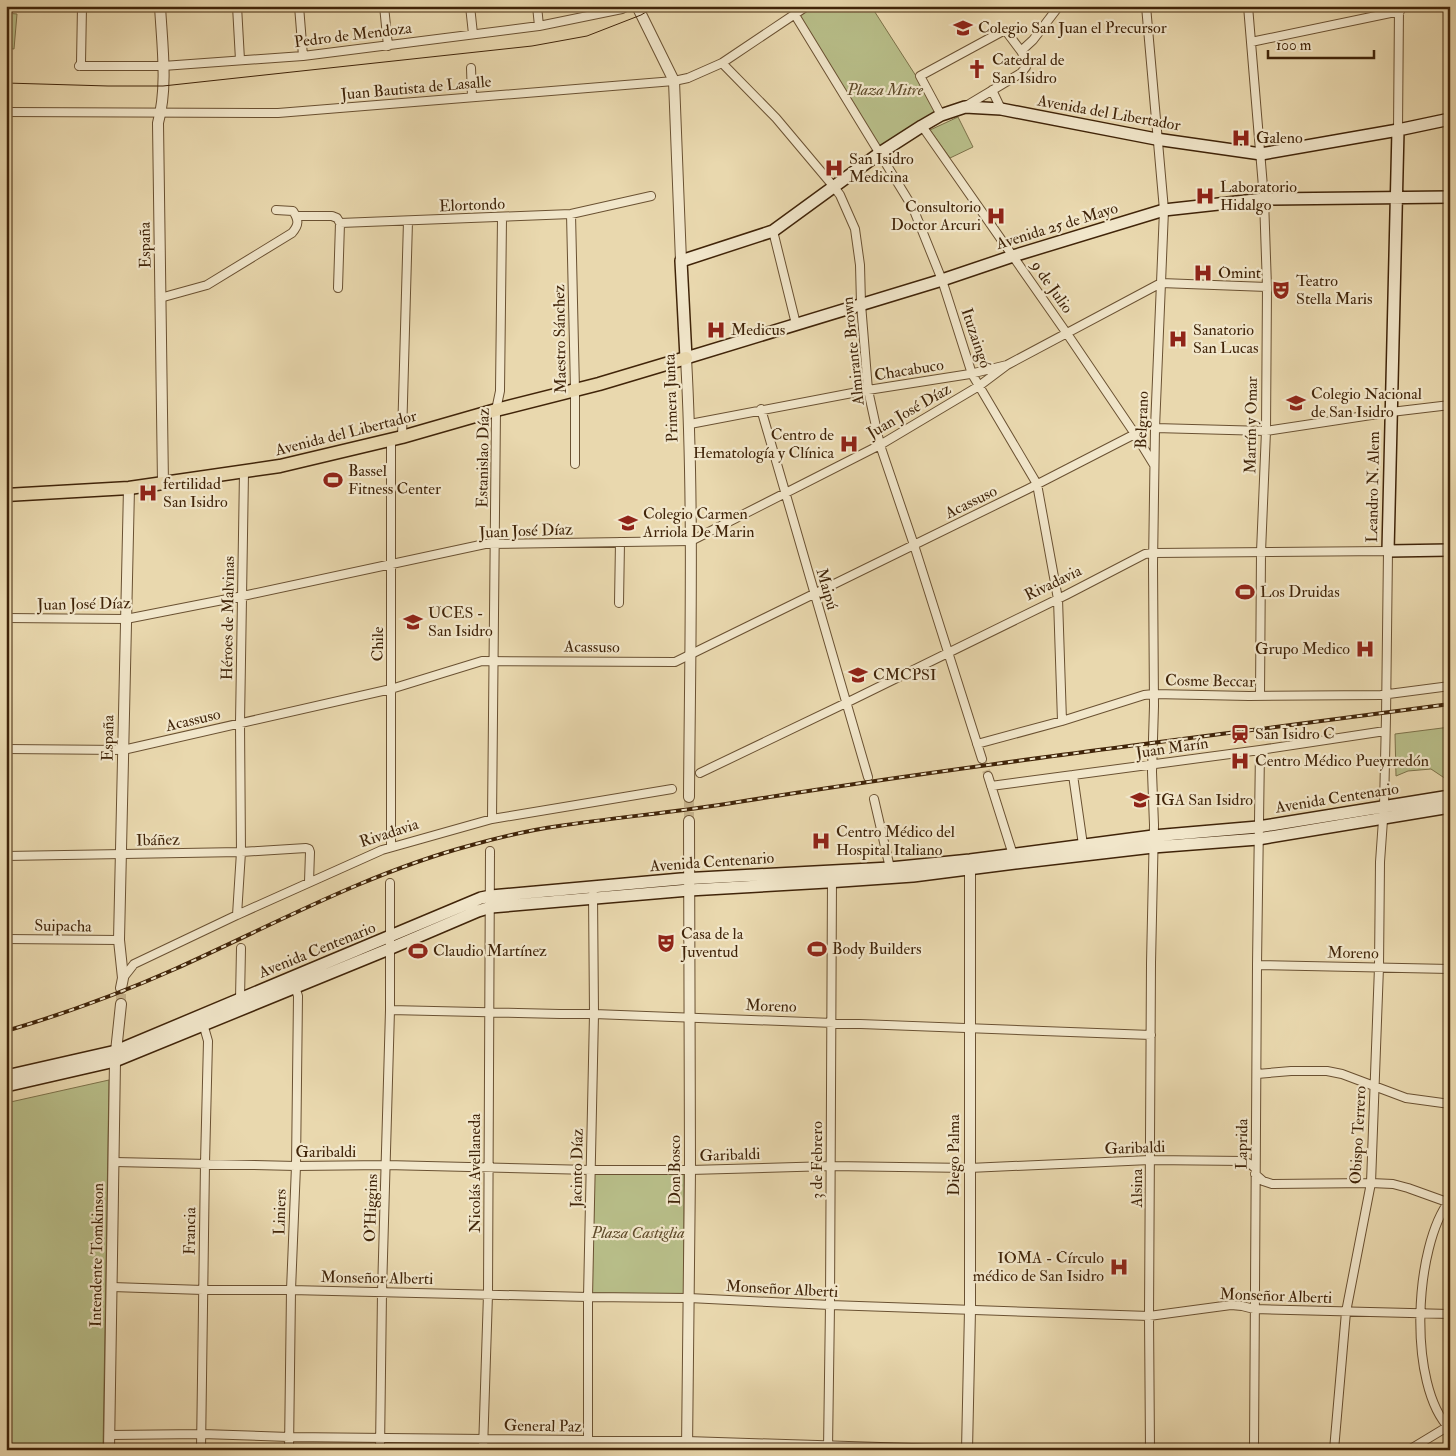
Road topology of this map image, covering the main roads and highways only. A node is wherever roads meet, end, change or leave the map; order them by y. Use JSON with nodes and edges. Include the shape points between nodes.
{"nodes":[{"id":1,"x":1450,"y":119,"type":"edge"},
{"id":2,"x":1398,"y":130,"type":"junction"},
{"id":3,"x":1397,"y":197,"type":"junction"},
{"id":4,"x":1450,"y":197,"type":"edge"},
{"id":5,"x":681,"y":261,"type":"joint"},
{"id":6,"x":686,"y":358,"type":"junction"},
{"id":7,"x":6,"y":495,"type":"edge"},
{"id":8,"x":1450,"y":550,"type":"edge"},
{"id":9,"x":1388,"y":551,"type":"joint"},
{"id":10,"x":1450,"y":796,"type":"edge"},
{"id":11,"x":1450,"y":807,"type":"edge"},
{"id":12,"x":1153,"y":842,"type":"junction"},
{"id":13,"x":1014,"y":859,"type":"junction"},
{"id":14,"x":970,"y":864,"type":"junction"},
{"id":15,"x":832,"y":877,"type":"junction"},
{"id":16,"x":293,"y":982,"type":"junction"},
{"id":17,"x":202,"y":1020,"type":"junction"},
{"id":18,"x":115,"y":1056,"type":"junction"},
{"id":19,"x":6,"y":1076,"type":"edge"},
{"id":20,"x":6,"y":1086,"type":"edge"}],
"edges":[{"from":1,"to":2,"type":"main road","name":"Avenida del Libertador"},
{"from":2,"to":3,"type":"main road","name":"Leandro N. Alem"},
{"from":2,"to":5,"type":"main road","name":"Avenida del Libertador","via":[[1261,154],[1156,139],[1001,109],[965,106],[941,115],[880,153],[773,231]]},
{"from":3,"to":4,"type":"main road","name":"Avenida 25 de Mayo"},
{"from":3,"to":6,"type":"main road","name":"Avenida 25 de Mayo","via":[[1264,199],[1164,210]]},
{"from":3,"to":9,"type":"main road","name":"Leandro N. Alem"},
{"from":5,"to":6,"type":"main road","name":"Primera Junta"},
{"from":6,"to":7,"type":"main road","name":"Avenida del Libertador","via":[[396,439],[280,466],[129,488]]},
{"from":8,"to":9,"type":"main road","name":"Rivadavia"},
{"from":10,"to":12,"type":"main road","name":"Avenida Centenario"},
{"from":11,"to":12,"type":"main road","name":"Avenida Centenario","via":[[1258,840]]},
{"from":12,"to":13,"type":"main road","name":"Avenida Centenario"},
{"from":12,"to":13,"type":"main road","name":"Avenida Centenario","via":[[1083,845]]},
{"from":13,"to":14,"type":"main road","name":"Avenida Centenario"},
{"from":14,"to":15,"type":"main road","name":"Avenida Centenario","via":[[890,868]]},
{"from":14,"to":15,"type":"main road","name":"Avenida Centenario","via":[[913,876]]},
{"from":15,"to":16,"type":"main road","name":"Avenida Centenario","via":[[689,884],[490,901],[478,911]]},
{"from":16,"to":17,"type":"main road","name":"Avenida Centenario"},
{"from":16,"to":17,"type":"main road","name":"Avenida Centenario","via":[[240,999]]},
{"from":17,"to":18,"type":"main road","name":"Avenida Centenario"},
{"from":18,"to":19,"type":"main road","name":"Avenida Centenario"},
{"from":18,"to":20,"type":"main road","name":"Avenida Centenario"}]}
